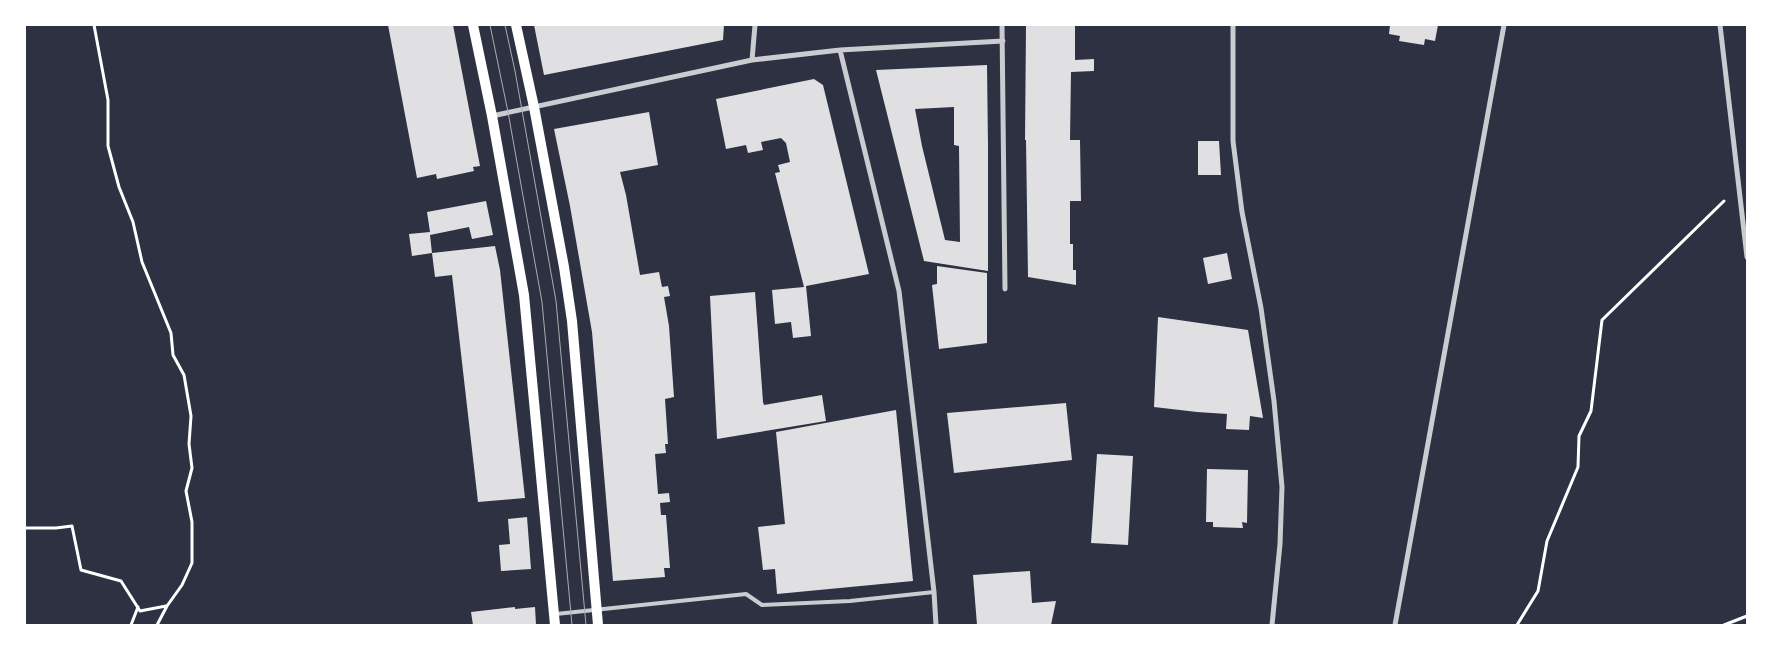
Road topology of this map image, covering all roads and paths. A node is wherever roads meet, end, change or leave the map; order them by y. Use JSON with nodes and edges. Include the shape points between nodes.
{"nodes":[{"id":1,"x":94,"y":25,"type":"edge"},
{"id":2,"x":473,"y":25,"type":"edge"},
{"id":3,"x":516,"y":25,"type":"edge"},
{"id":4,"x":755,"y":25,"type":"edge"},
{"id":5,"x":1002,"y":25,"type":"edge"},
{"id":6,"x":1233,"y":25,"type":"edge"},
{"id":7,"x":1504,"y":25,"type":"edge"},
{"id":8,"x":1720,"y":25,"type":"edge"},
{"id":9,"x":1003,"y":41,"type":"junction"},
{"id":10,"x":840,"y":50,"type":"junction"},
{"id":11,"x":752,"y":60,"type":"junction"},
{"id":12,"x":534,"y":107,"type":"junction"},
{"id":13,"x":492,"y":116,"type":"junction"},
{"id":14,"x":1740,"y":192,"type":"junction"},
{"id":15,"x":1747,"y":257,"type":"edge"},
{"id":16,"x":1005,"y":289,"type":"dead end"},
{"id":17,"x":25,"y":528,"type":"edge"},
{"id":18,"x":934,"y":592,"type":"junction"},
{"id":19,"x":167,"y":606,"type":"junction"},
{"id":20,"x":138,"y":607,"type":"junction"},
{"id":21,"x":597,"y":609,"type":"junction"},
{"id":22,"x":1747,"y":616,"type":"edge"},
{"id":23,"x":554,"y":620,"type":"edge"},
{"id":24,"x":131,"y":625,"type":"edge"},
{"id":25,"x":157,"y":625,"type":"edge"},
{"id":26,"x":598,"y":625,"type":"edge"},
{"id":27,"x":936,"y":625,"type":"edge"},
{"id":28,"x":1272,"y":625,"type":"edge"},
{"id":29,"x":1395,"y":625,"type":"edge"},
{"id":30,"x":1518,"y":625,"type":"edge"},
{"id":31,"x":1724,"y":625,"type":"edge"}],
"edges":[{"from":1,"to":19,"type":"path","via":[[108,100],[108,146],[133,222],[142,262],[171,333],[174,355],[184,376],[191,416],[189,444],[192,468],[186,491],[192,522],[192,562],[182,585]]},
{"from":2,"to":13,"type":"main road"},
{"from":3,"to":12,"type":"main road"},
{"from":4,"to":11,"type":"street"},
{"from":5,"to":9,"type":"street"},
{"from":6,"to":28,"type":"street","via":[[1233,141],[1242,212],[1261,308],[1282,487]]},
{"from":7,"to":29,"type":"street"},
{"from":8,"to":14,"type":"street"},
{"from":9,"to":10,"type":"street"},
{"from":9,"to":16,"type":"street"},
{"from":10,"to":11,"type":"street"},
{"from":10,"to":18,"type":"street","via":[[899,291]]},
{"from":11,"to":12,"type":"street"},
{"from":12,"to":13,"type":"street"},
{"from":12,"to":21,"type":"main road","via":[[572,321]]},
{"from":13,"to":23,"type":"main road","via":[[524,295]]},
{"from":14,"to":15,"type":"street"},
{"from":14,"to":30,"type":"path","via":[[1719,204],[1602,320],[1591,411],[1579,436],[1578,467],[1547,541],[1538,591]]},
{"from":17,"to":20,"type":"path","via":[[72,526],[81,570],[121,581]]},
{"from":18,"to":21,"type":"lane","via":[[850,601],[762,605],[746,594]]},
{"from":18,"to":27,"type":"street"},
{"from":19,"to":20,"type":"path","via":[[140,611]]},
{"from":19,"to":25,"type":"path"},
{"from":20,"to":24,"type":"path"},
{"from":21,"to":23,"type":"lane"},
{"from":21,"to":26,"type":"main road"},
{"from":22,"to":31,"type":"path"}]}
